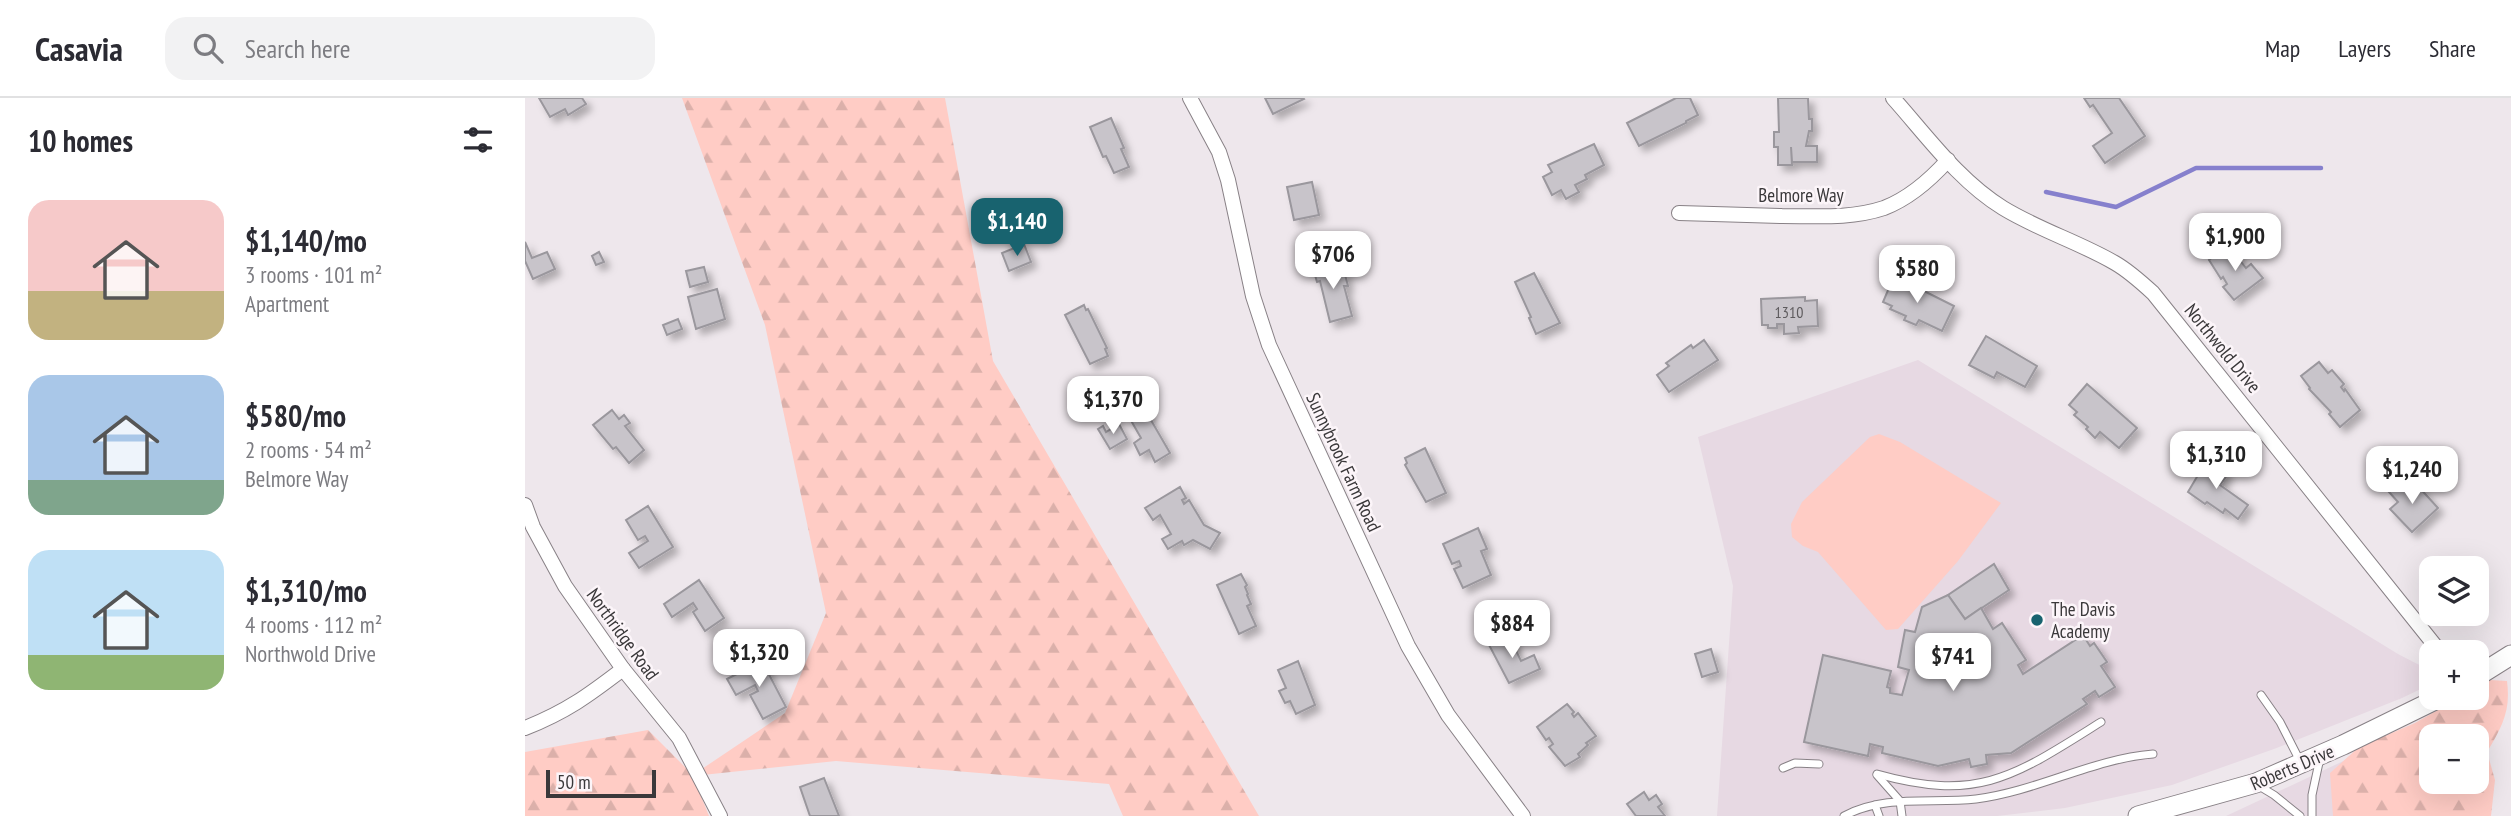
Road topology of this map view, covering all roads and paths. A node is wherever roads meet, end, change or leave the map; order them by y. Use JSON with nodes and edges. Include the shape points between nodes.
{"nodes":[{"id":1,"x":1190,"y":98,"type":"edge"},
{"id":2,"x":1893,"y":98,"type":"edge"},
{"id":3,"x":1948,"y":160,"type":"junction"},
{"id":4,"x":1679,"y":213,"type":"dead end"},
{"id":5,"x":525,"y":505,"type":"edge"},
{"id":6,"x":2431,"y":640,"type":"edge"},
{"id":7,"x":2511,"y":655,"type":"edge"},
{"id":8,"x":623,"y":668,"type":"junction"},
{"id":9,"x":2489,"y":669,"type":"edge"},
{"id":10,"x":2261,"y":695,"type":"dead end"},
{"id":11,"x":2419,"y":708,"type":"edge"},
{"id":12,"x":2101,"y":722,"type":"dead end"},
{"id":13,"x":525,"y":727,"type":"edge"},
{"id":14,"x":2153,"y":754,"type":"dead end"},
{"id":15,"x":2321,"y":755,"type":"junction"},
{"id":16,"x":2301,"y":763,"type":"junction"},
{"id":17,"x":1819,"y":764,"type":"dead end"},
{"id":18,"x":1783,"y":768,"type":"dead end"},
{"id":19,"x":2256,"y":783,"type":"junction"},
{"id":20,"x":1901,"y":801,"type":"junction"},
{"id":21,"x":1875,"y":805,"type":"junction"},
{"id":22,"x":720,"y":816,"type":"edge"},
{"id":23,"x":1523,"y":816,"type":"edge"},
{"id":24,"x":1844,"y":816,"type":"edge"},
{"id":25,"x":1878,"y":816,"type":"edge"},
{"id":26,"x":1902,"y":816,"type":"edge"},
{"id":27,"x":2138,"y":816,"type":"edge"},
{"id":28,"x":2300,"y":816,"type":"edge"},
{"id":29,"x":2312,"y":816,"type":"edge"}],
"edges":[{"from":1,"to":23,"type":"street","name":"Sunnybrook Farm Road","via":[[1219,152],[1228,180],[1253,296],[1269,345],[1404,638],[1448,715]]},
{"from":2,"to":3,"type":"street","name":"Northwold Drive"},
{"from":3,"to":4,"type":"street","name":"Belmore Way","via":[[1909,196],[1861,214]]},
{"from":3,"to":6,"type":"street","name":"Northwold Drive","via":[[2002,208],[2113,261],[2153,292]]},
{"from":5,"to":8,"type":"street","name":"Northridge Road","via":[[565,586]]},
{"from":7,"to":9,"type":"street"},
{"from":8,"to":13,"type":"street","via":[[581,702]]},
{"from":8,"to":22,"type":"street","name":"Northridge Road","via":[[679,738]]},
{"from":10,"to":16,"type":"lane"},
{"from":11,"to":15,"type":"street","name":"Roberts Drive"},
{"from":12,"to":20,"type":"lane","via":[[2022,770],[1986,783],[1928,786],[1877,774]]},
{"from":14,"to":20,"type":"lane","via":[[2116,759],[2002,794]]},
{"from":15,"to":16,"type":"street","name":"Roberts Drive"},
{"from":15,"to":29,"type":"lane"},
{"from":16,"to":19,"type":"street","name":"Roberts Drive"},
{"from":17,"to":18,"type":"lane","via":[[1795,763]]},
{"from":19,"to":27,"type":"street","name":"Roberts Drive"},
{"from":19,"to":28,"type":"lane"},
{"from":20,"to":21,"type":"lane"},
{"from":20,"to":26,"type":"lane"},
{"from":21,"to":24,"type":"lane"},
{"from":21,"to":25,"type":"lane"}]}
